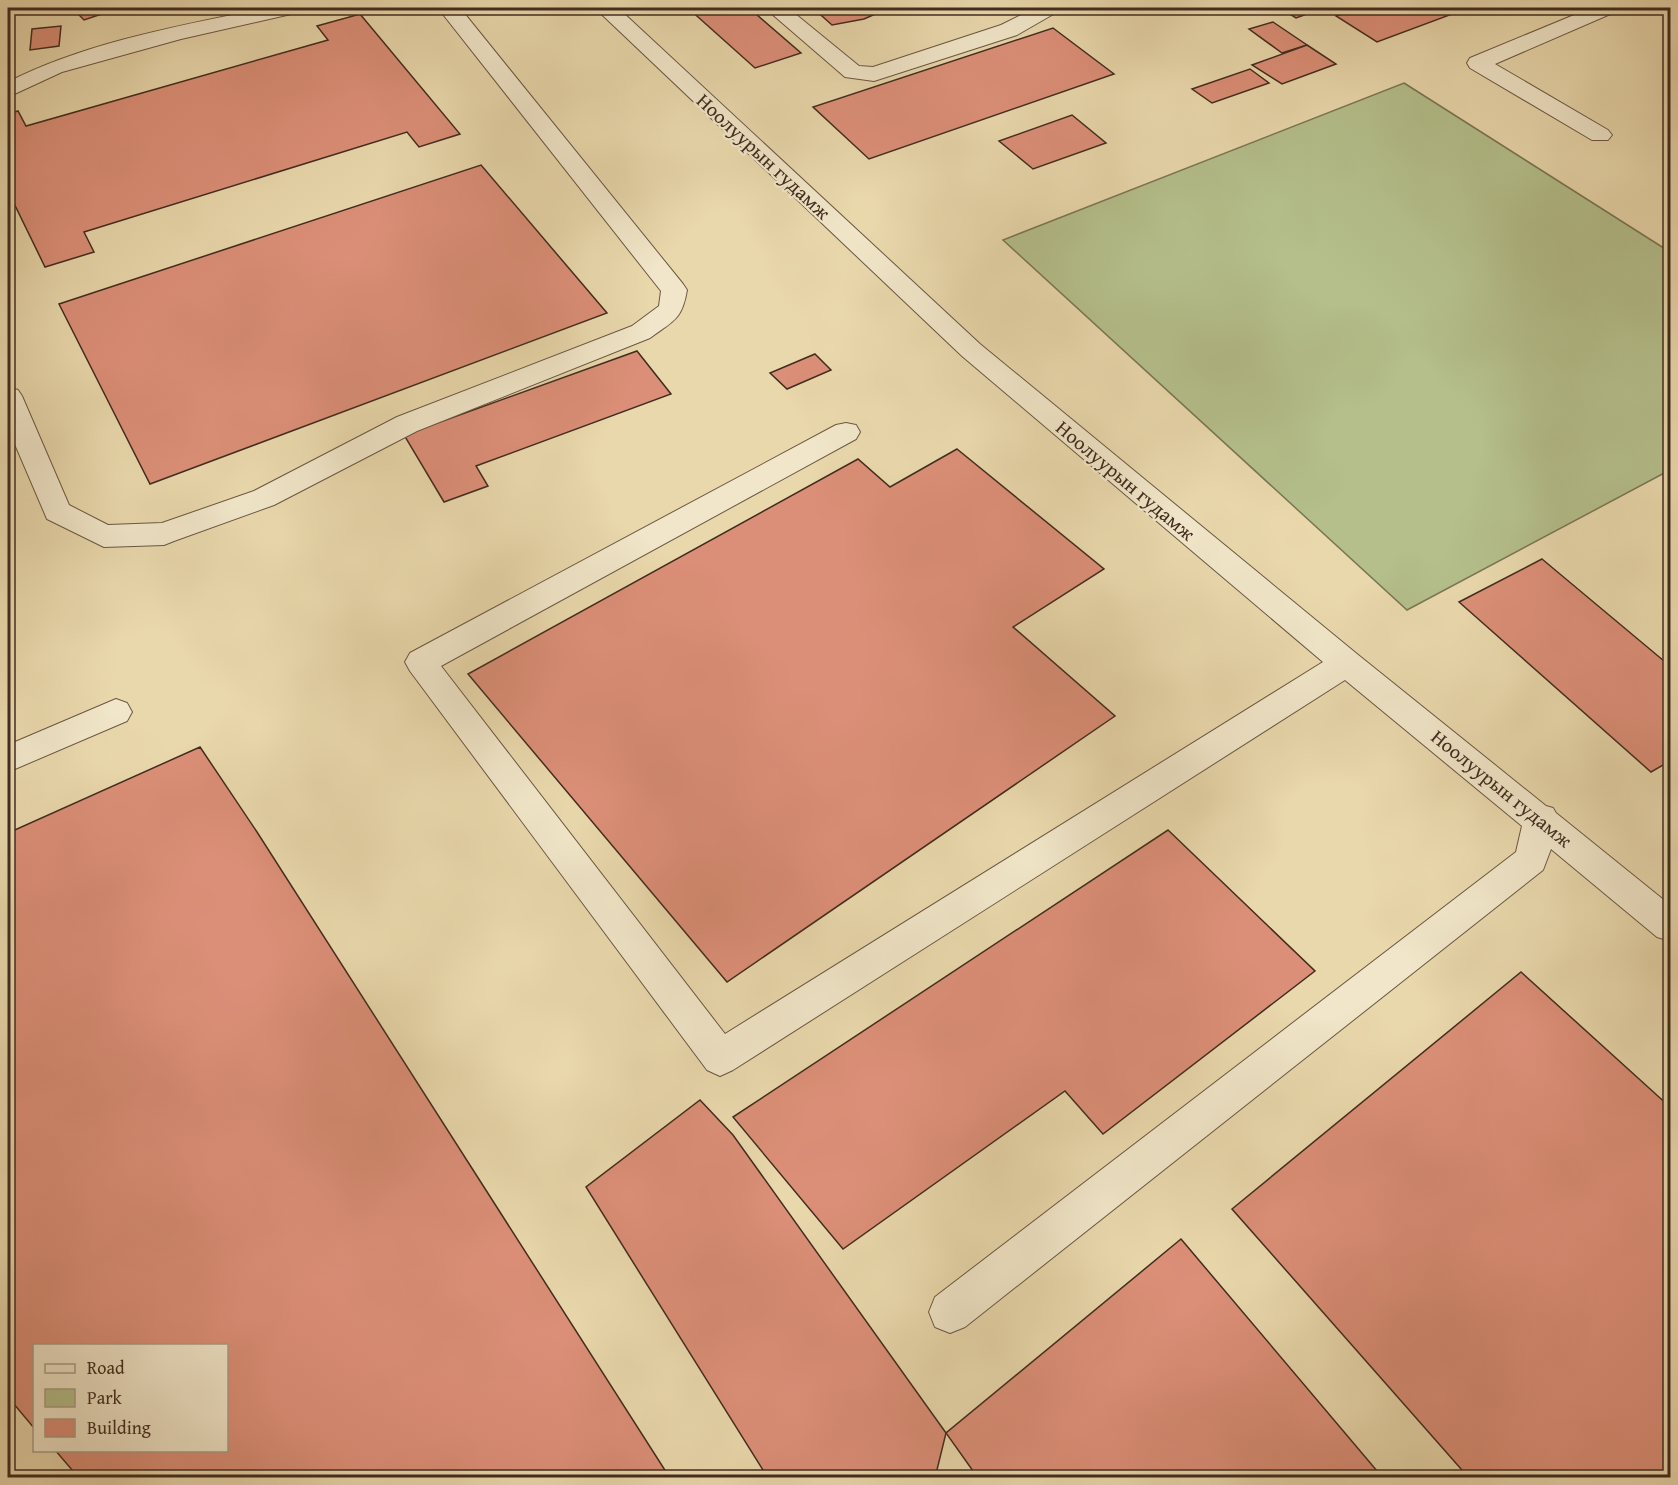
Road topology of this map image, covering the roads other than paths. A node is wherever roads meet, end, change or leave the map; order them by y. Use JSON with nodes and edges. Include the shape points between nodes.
{"nodes":[{"id":1,"x":293,"y":8,"type":"edge"},
{"id":2,"x":449,"y":8,"type":"edge"},
{"id":3,"x":606,"y":8,"type":"edge"},
{"id":4,"x":776,"y":8,"type":"edge"},
{"id":5,"x":1050,"y":8,"type":"edge"},
{"id":6,"x":1608,"y":8,"type":"edge"},
{"id":7,"x":8,"y":90,"type":"edge"},
{"id":8,"x":1600,"y":135,"type":"dead end"},
{"id":9,"x":8,"y":396,"type":"edge"},
{"id":10,"x":846,"y":432,"type":"dead end"},
{"id":11,"x":1346,"y":663,"type":"junction"},
{"id":12,"x":116,"y":712,"type":"dead end"},
{"id":13,"x":8,"y":759,"type":"edge"},
{"id":14,"x":1541,"y":818,"type":"junction"},
{"id":15,"x":1671,"y":926,"type":"edge"},
{"id":16,"x":950,"y":1312,"type":"dead end"}],
"edges":[{"from":1,"to":7,"type":"street","via":[[177,33],[54,67]]},
{"from":2,"to":9,"type":"street","via":[[674,290],[671,309],[641,332],[407,423],[264,498],[164,534],[104,536],[57,512]]},
{"from":3,"to":11,"type":"street","name":"Ноолуурын гудамж","via":[[971,350]]},
{"from":4,"to":5,"type":"street","via":[[853,72],[874,74],[1009,30]]},
{"from":6,"to":8,"type":"street","via":[[1478,63]]},
{"from":10,"to":11,"type":"street","via":[[422,662],[720,1058]]},
{"from":11,"to":14,"type":"street","name":"Ноолуурын гудамж"},
{"from":12,"to":13,"type":"street"},
{"from":14,"to":15,"type":"street","name":"Ноолуурын гудамж"},
{"from":14,"to":16,"type":"street","via":[[1531,860]]}]}
